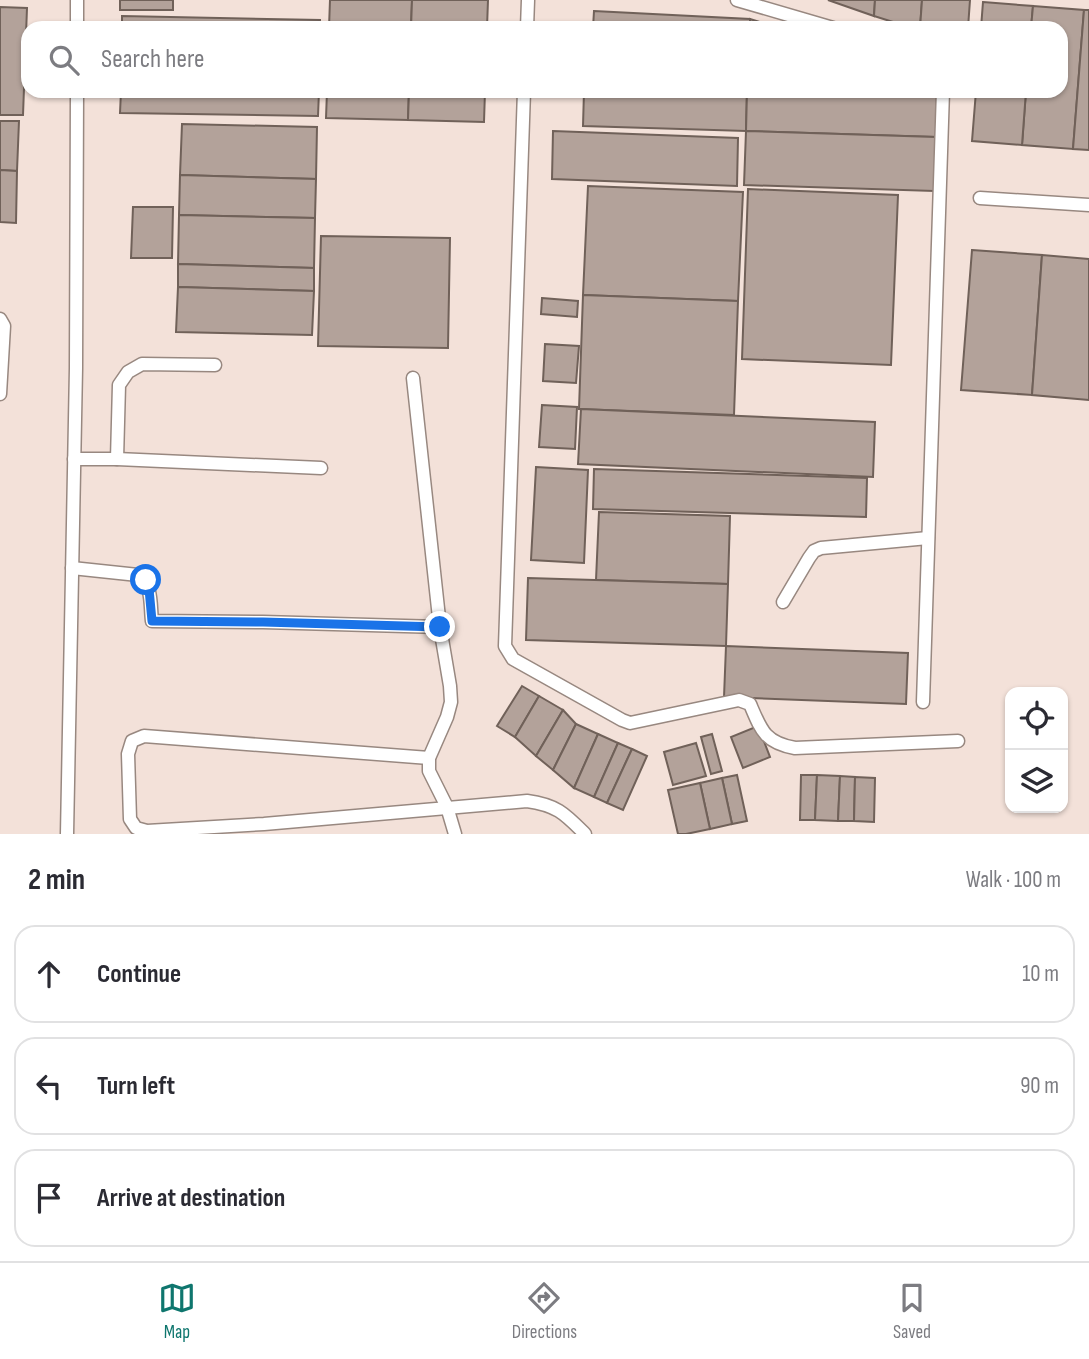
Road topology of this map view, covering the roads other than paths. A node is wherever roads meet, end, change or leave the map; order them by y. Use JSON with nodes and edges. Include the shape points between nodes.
{"nodes":[{"id":1,"x":77,"y":0,"type":"edge"},
{"id":2,"x":528,"y":0,"type":"edge"},
{"id":3,"x":737,"y":0,"type":"edge"},
{"id":4,"x":77,"y":21,"type":"edge"},
{"id":5,"x":527,"y":21,"type":"edge"},
{"id":6,"x":809,"y":21,"type":"edge"},
{"id":7,"x":77,"y":98,"type":"edge"},
{"id":8,"x":524,"y":98,"type":"edge"},
{"id":9,"x":943,"y":98,"type":"edge"},
{"id":10,"x":980,"y":198,"type":"dead end"},
{"id":11,"x":1089,"y":205,"type":"edge"},
{"id":12,"x":0,"y":319,"type":"edge"},
{"id":13,"x":215,"y":365,"type":"dead end"},
{"id":14,"x":413,"y":378,"type":"dead end"},
{"id":15,"x":0,"y":394,"type":"edge"},
{"id":16,"x":74,"y":459,"type":"junction"},
{"id":17,"x":117,"y":459,"type":"junction"},
{"id":18,"x":321,"y":468,"type":"dead end"},
{"id":19,"x":928,"y":538,"type":"junction"},
{"id":20,"x":72,"y":568,"type":"junction"},
{"id":21,"x":783,"y":602,"type":"dead end"},
{"id":22,"x":440,"y":627,"type":"junction"},
{"id":23,"x":923,"y":702,"type":"dead end"},
{"id":24,"x":958,"y":741,"type":"dead end"},
{"id":25,"x":429,"y":758,"type":"junction"},
{"id":26,"x":447,"y":807,"type":"junction"},
{"id":27,"x":68,"y":834,"type":"edge"},
{"id":28,"x":455,"y":834,"type":"edge"},
{"id":29,"x":585,"y":834,"type":"edge"}],
"edges":[{"from":1,"to":4,"type":"lane"},
{"from":2,"to":5,"type":"lane"},
{"from":3,"to":6,"type":"lane"},
{"from":7,"to":16,"type":"lane"},
{"from":8,"to":24,"type":"lane","via":[[508,652],[513,659],[630,723],[739,700],[750,704],[766,735],[795,748]]},
{"from":9,"to":19,"type":"lane"},
{"from":10,"to":11,"type":"lane"},
{"from":12,"to":15,"type":"lane","via":[[4,326]]},
{"from":13,"to":17,"type":"lane","via":[[142,364],[128,372],[119,385]]},
{"from":14,"to":22,"type":"lane"},
{"from":16,"to":17,"type":"lane"},
{"from":16,"to":20,"type":"lane"},
{"from":17,"to":18,"type":"lane"},
{"from":19,"to":21,"type":"lane","via":[[814,551]]},
{"from":19,"to":23,"type":"lane"},
{"from":20,"to":22,"type":"lane","via":[[138,575],[146,580],[152,621]]},
{"from":20,"to":27,"type":"lane"},
{"from":22,"to":25,"type":"lane","via":[[451,702]]},
{"from":25,"to":26,"type":"lane","via":[[429,771]]},
{"from":25,"to":26,"type":"lane","via":[[144,736],[132,741],[128,754],[130,819],[136,828],[147,831]]},
{"from":26,"to":28,"type":"lane"},
{"from":26,"to":29,"type":"lane","via":[[542,803],[562,811]]}]}
